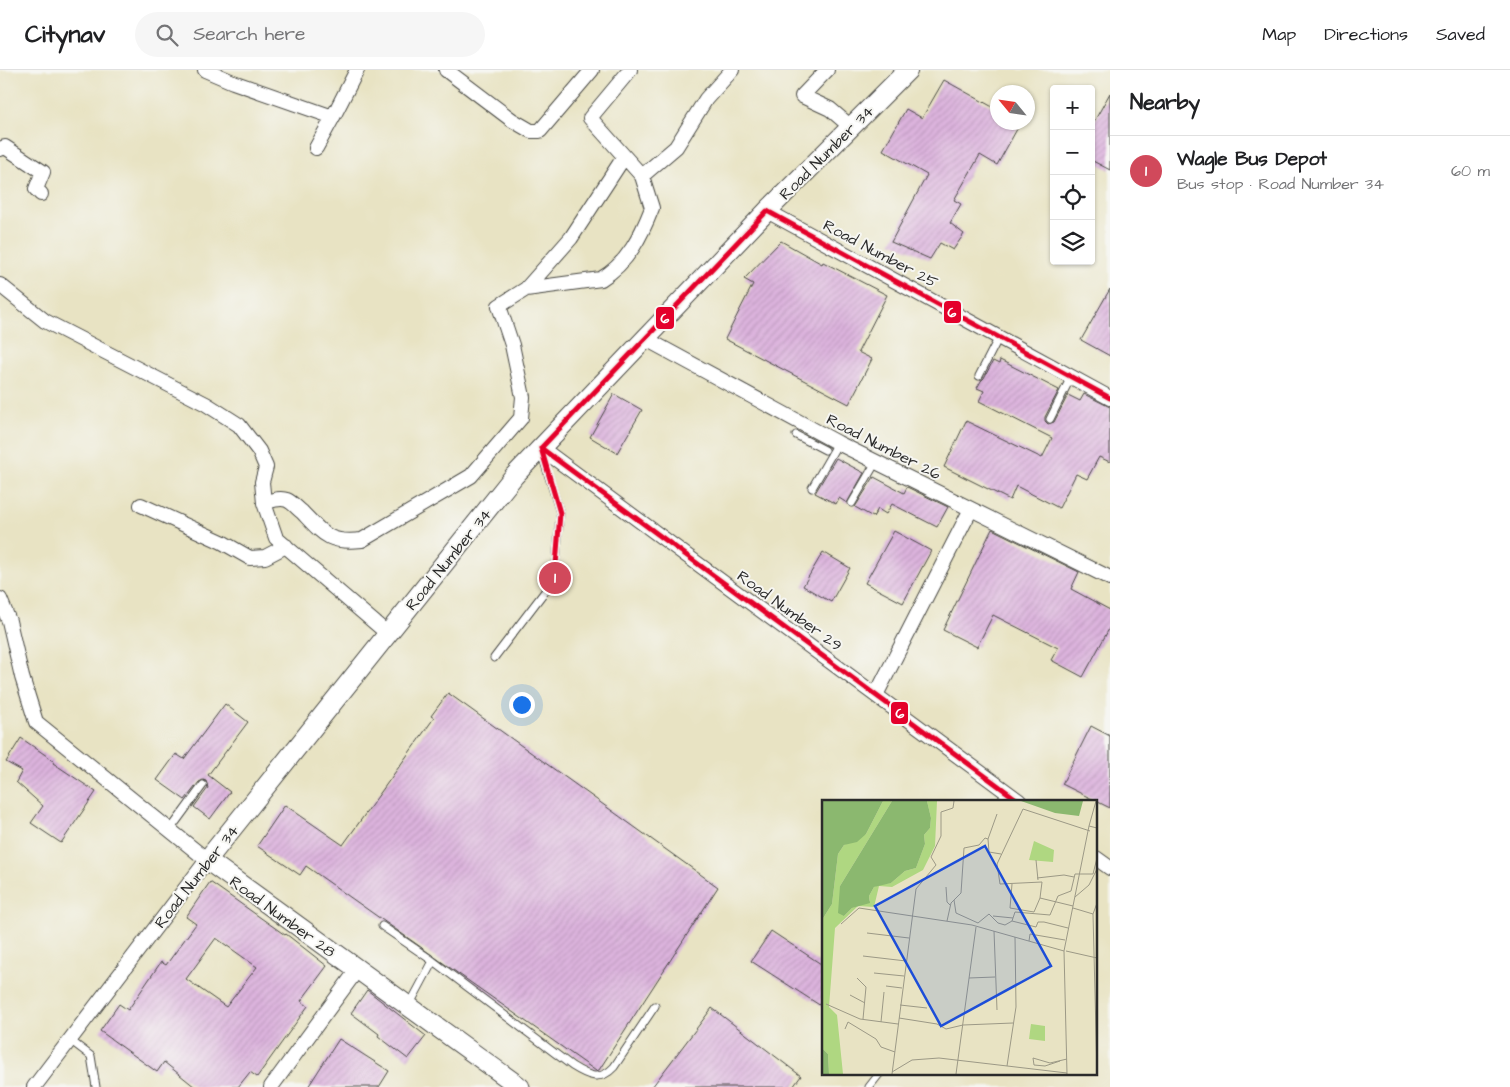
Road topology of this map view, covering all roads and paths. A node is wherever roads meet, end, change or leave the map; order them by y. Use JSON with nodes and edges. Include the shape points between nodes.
{"nodes":[{"id":1,"x":205,"y":70,"type":"edge"},
{"id":2,"x":357,"y":70,"type":"edge"},
{"id":3,"x":446,"y":70,"type":"edge"},
{"id":4,"x":592,"y":70,"type":"edge"},
{"id":5,"x":630,"y":70,"type":"edge"},
{"id":6,"x":732,"y":70,"type":"edge"},
{"id":7,"x":827,"y":70,"type":"edge"},
{"id":8,"x":908,"y":70,"type":"edge"},
{"id":9,"x":333,"y":117,"type":"junction"},
{"id":10,"x":851,"y":127,"type":"junction"},
{"id":11,"x":316,"y":148,"type":"dead end"},
{"id":12,"x":0,"y":149,"type":"edge"},
{"id":13,"x":624,"y":156,"type":"junction"},
{"id":14,"x":642,"y":176,"type":"junction"},
{"id":15,"x":42,"y":194,"type":"dead end"},
{"id":16,"x":767,"y":211,"type":"junction"},
{"id":17,"x":0,"y":285,"type":"edge"},
{"id":18,"x":526,"y":289,"type":"junction"},
{"id":19,"x":999,"y":337,"type":"junction"},
{"id":20,"x":646,"y":339,"type":"junction"},
{"id":21,"x":979,"y":376,"type":"dead end"},
{"id":22,"x":1071,"y":377,"type":"junction"},
{"id":23,"x":1110,"y":398,"type":"edge"},
{"id":24,"x":1050,"y":419,"type":"dead end"},
{"id":25,"x":796,"y":435,"type":"dead end"},
{"id":26,"x":812,"y":436,"type":"junction"},
{"id":27,"x":831,"y":446,"type":"junction"},
{"id":28,"x":540,"y":448,"type":"junction"},
{"id":29,"x":876,"y":462,"type":"junction"},
{"id":30,"x":812,"y":488,"type":"dead end"},
{"id":31,"x":264,"y":503,"type":"junction"},
{"id":32,"x":852,"y":503,"type":"dead end"},
{"id":33,"x":141,"y":504,"type":"dead end"},
{"id":34,"x":971,"y":509,"type":"junction"},
{"id":35,"x":286,"y":546,"type":"junction"},
{"id":36,"x":1110,"y":578,"type":"edge"},
{"id":37,"x":0,"y":599,"type":"edge"},
{"id":38,"x":388,"y":634,"type":"junction"},
{"id":39,"x":494,"y":658,"type":"dead end"},
{"id":40,"x":876,"y":695,"type":"junction"},
{"id":41,"x":203,"y":785,"type":"dead end"},
{"id":42,"x":1018,"y":800,"type":"edge"},
{"id":43,"x":170,"y":830,"type":"junction"},
{"id":44,"x":1098,"y":859,"type":"edge"},
{"id":45,"x":207,"y":860,"type":"junction"},
{"id":46,"x":1110,"y":868,"type":"edge"},
{"id":47,"x":382,"y":926,"type":"dead end"},
{"id":48,"x":433,"y":961,"type":"junction"},
{"id":49,"x":357,"y":970,"type":"junction"},
{"id":50,"x":655,"y":1006,"type":"dead end"},
{"id":51,"x":408,"y":1007,"type":"junction"},
{"id":52,"x":70,"y":1040,"type":"junction"},
{"id":53,"x":879,"y":1074,"type":"edge"},
{"id":54,"x":510,"y":1084,"type":"edge"},
{"id":55,"x":34,"y":1087,"type":"edge"},
{"id":56,"x":96,"y":1087,"type":"edge"},
{"id":57,"x":271,"y":1087,"type":"edge"},
{"id":58,"x":869,"y":1087,"type":"edge"}],
"edges":[{"from":1,"to":9,"type":"street"},
{"from":2,"to":9,"type":"street"},
{"from":3,"to":4,"type":"street","via":[[512,120],[530,131],[540,131]]},
{"from":5,"to":13,"type":"street","via":[[590,118]]},
{"from":6,"to":14,"type":"street","via":[[706,99],[676,148]]},
{"from":7,"to":10,"type":"street","via":[[802,96],[830,109]]},
{"from":8,"to":10,"type":"street","name":"Road Number 34"},
{"from":9,"to":11,"type":"street"},
{"from":10,"to":16,"type":"street","name":"Road Number 34"},
{"from":12,"to":15,"type":"street","via":[[5,147],[43,172],[36,189]]},
{"from":13,"to":14,"type":"street"},
{"from":13,"to":18,"type":"street","via":[[571,238]]},
{"from":14,"to":18,"type":"street","via":[[652,208],[641,235],[612,272],[601,279]]},
{"from":16,"to":19,"type":"street","name":"Road Number 25"},
{"from":16,"to":20,"type":"street","name":"Road Number 34"},
{"from":17,"to":31,"type":"street","via":[[45,321],[206,404],[239,425],[259,451],[266,467],[262,482]]},
{"from":18,"to":31,"type":"street","via":[[499,306],[512,345],[523,398],[521,418],[471,476],[362,540],[346,542],[332,539],[288,500]]},
{"from":19,"to":21,"type":"lane"},
{"from":19,"to":22,"type":"street","name":"Road Number 25"},
{"from":20,"to":26,"type":"street","name":"Road Number 26"},
{"from":20,"to":28,"type":"street","name":"Road Number 34"},
{"from":22,"to":23,"type":"street","name":"Road Number 25"},
{"from":22,"to":24,"type":"lane"},
{"from":25,"to":26,"type":"lane"},
{"from":26,"to":27,"type":"street","name":"Road Number 26"},
{"from":27,"to":29,"type":"street","name":"Road Number 26"},
{"from":27,"to":30,"type":"lane"},
{"from":28,"to":38,"type":"street","name":"Road Number 34"},
{"from":28,"to":39,"type":"lane","via":[[560,513],[555,578]]},
{"from":28,"to":40,"type":"street","name":"Road Number 29"},
{"from":29,"to":32,"type":"lane"},
{"from":29,"to":34,"type":"street","name":"Road Number 26"},
{"from":31,"to":35,"type":"street","via":[[276,538]]},
{"from":33,"to":35,"type":"street","via":[[250,558],[265,556]]},
{"from":34,"to":36,"type":"street","name":"Road Number 26"},
{"from":34,"to":40,"type":"street"},
{"from":35,"to":38,"type":"street"},
{"from":37,"to":43,"type":"street","name":"Road Number 28","via":[[36,722]]},
{"from":38,"to":45,"type":"street","name":"Road Number 34"},
{"from":40,"to":42,"type":"street","name":"Road Number 29"},
{"from":41,"to":43,"type":"lane"},
{"from":43,"to":45,"type":"street","name":"Road Number 28"},
{"from":44,"to":46,"type":"street"},
{"from":45,"to":49,"type":"street","name":"Road Number 28"},
{"from":45,"to":52,"type":"street","name":"Road Number 34"},
{"from":47,"to":48,"type":"lane"},
{"from":48,"to":50,"type":"lane","via":[[572,1066],[591,1076],[608,1073],[614,1067]]},
{"from":48,"to":51,"type":"lane"},
{"from":49,"to":51,"type":"street","name":"Road Number 28"},
{"from":49,"to":57,"type":"street"},
{"from":51,"to":54,"type":"street","name":"Road Number 28"},
{"from":52,"to":55,"type":"street","name":"Road Number 34"},
{"from":52,"to":56,"type":"lane","via":[[90,1056]]},
{"from":53,"to":58,"type":"lane"}]}
